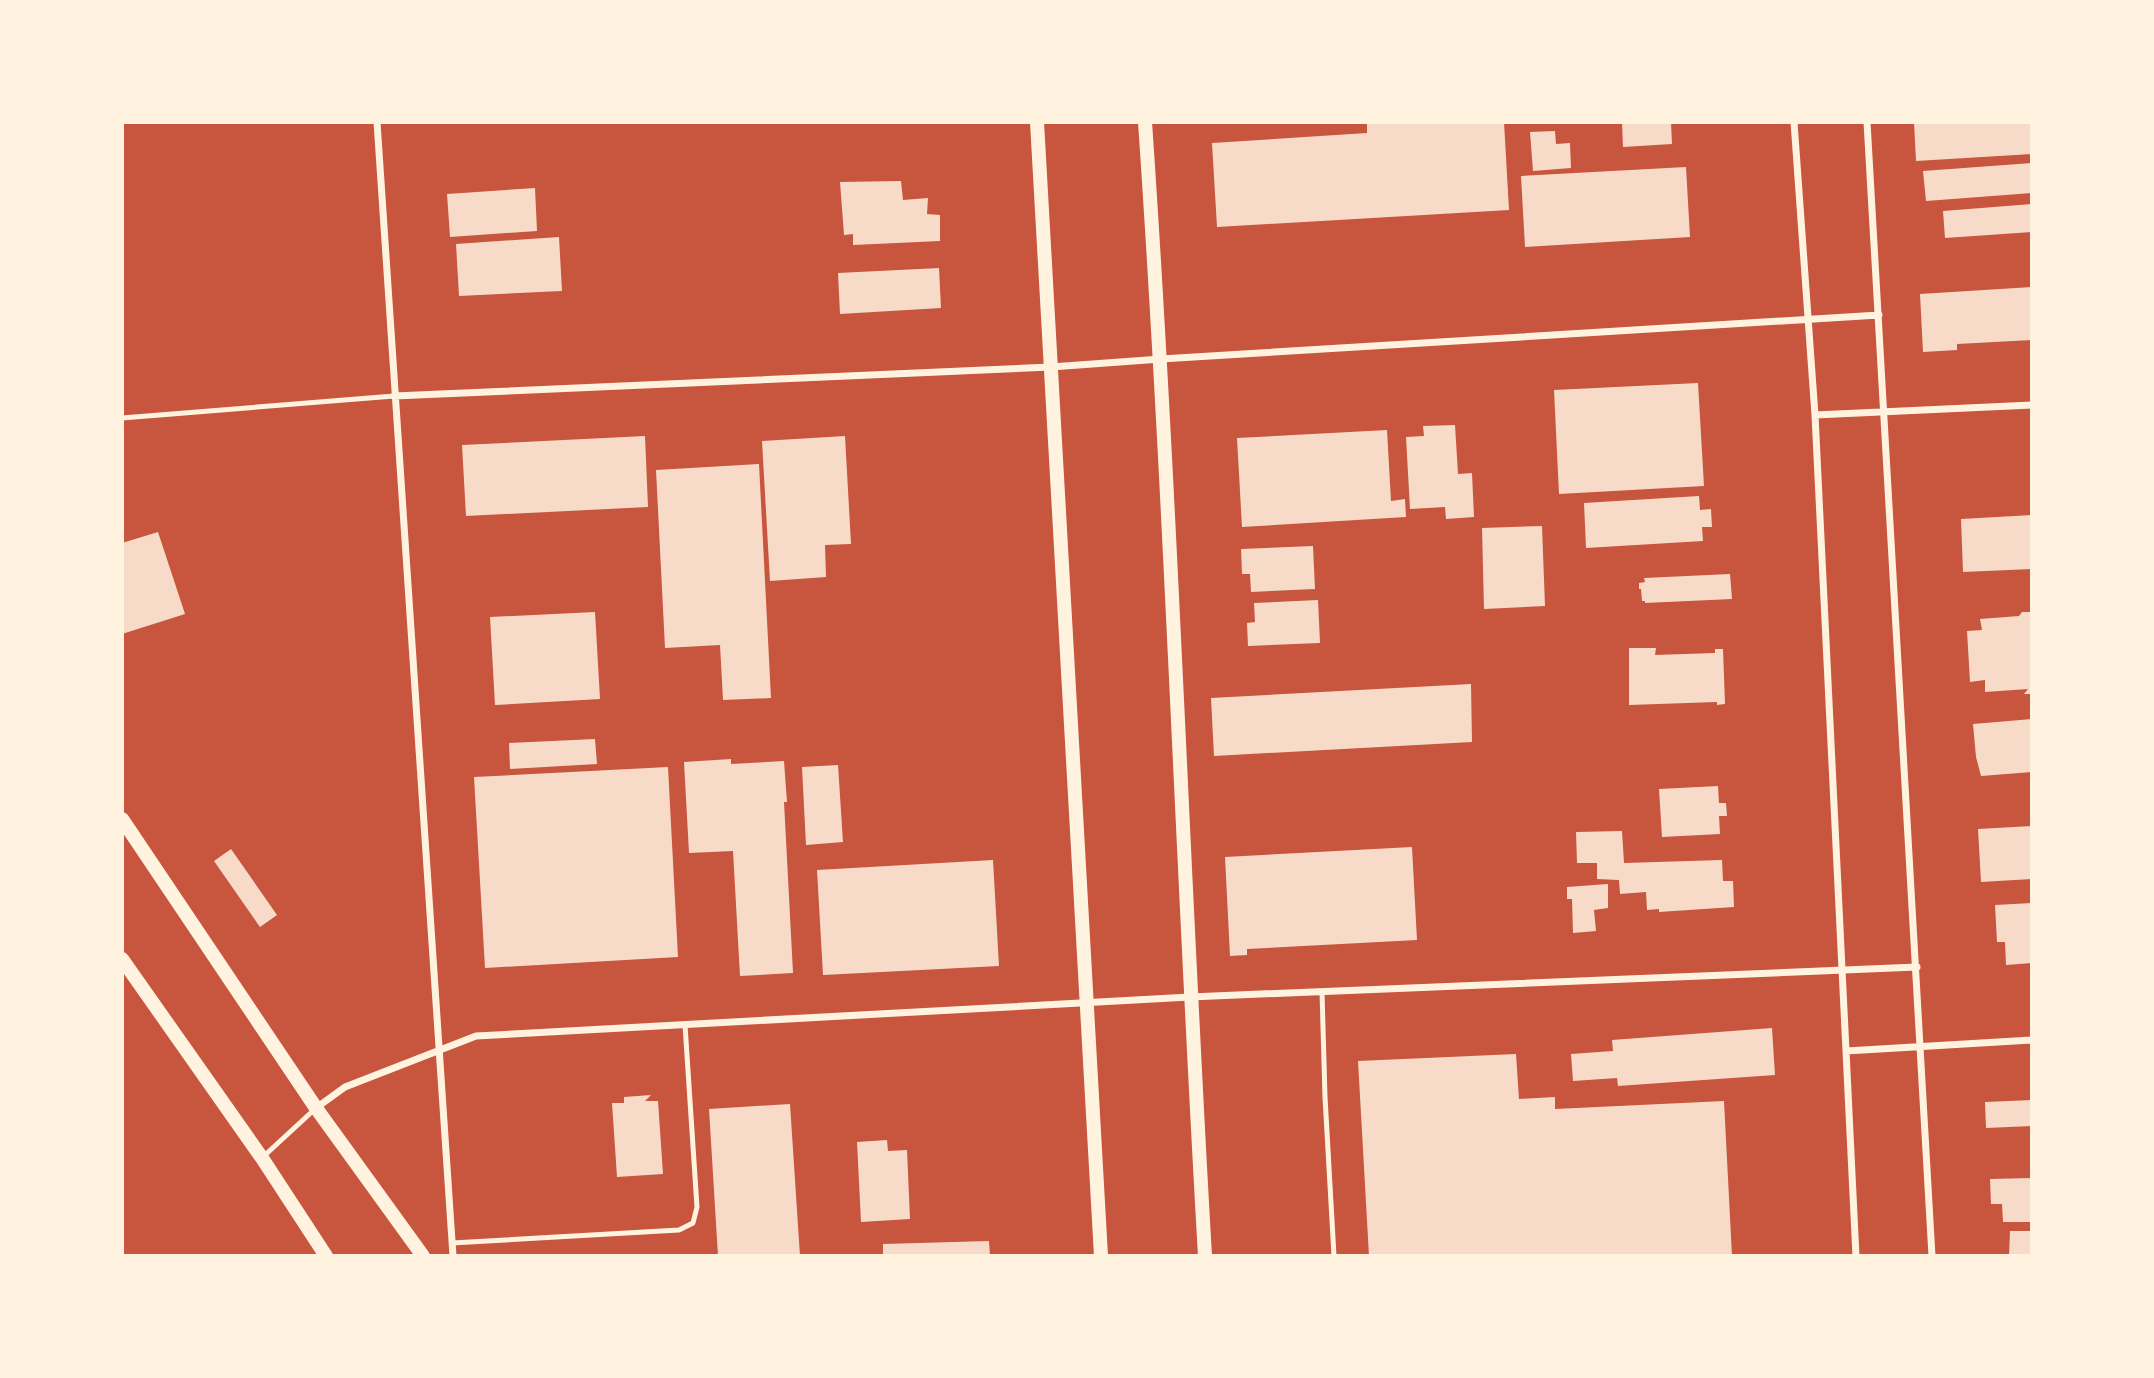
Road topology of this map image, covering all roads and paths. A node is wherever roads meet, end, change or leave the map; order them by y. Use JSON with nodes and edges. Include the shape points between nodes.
{"nodes":[{"id":1,"x":376,"y":122,"type":"edge"},
{"id":2,"x":1037,"y":122,"type":"edge"},
{"id":3,"x":1145,"y":122,"type":"edge"},
{"id":4,"x":1794,"y":122,"type":"edge"},
{"id":5,"x":1867,"y":122,"type":"edge"},
{"id":6,"x":1879,"y":315,"type":"junction"},
{"id":7,"x":1807,"y":319,"type":"junction"},
{"id":8,"x":1161,"y":359,"type":"junction"},
{"id":9,"x":1051,"y":367,"type":"junction"},
{"id":10,"x":394,"y":396,"type":"junction"},
{"id":11,"x":2032,"y":405,"type":"edge"},
{"id":12,"x":1885,"y":412,"type":"junction"},
{"id":13,"x":1815,"y":415,"type":"junction"},
{"id":14,"x":122,"y":418,"type":"edge"},
{"id":15,"x":122,"y":819,"type":"edge"},
{"id":16,"x":122,"y":959,"type":"edge"},
{"id":17,"x":1917,"y":967,"type":"junction"},
{"id":18,"x":1842,"y":970,"type":"junction"},
{"id":19,"x":1322,"y":992,"type":"junction"},
{"id":20,"x":1190,"y":998,"type":"junction"},
{"id":21,"x":1088,"y":1004,"type":"junction"},
{"id":22,"x":685,"y":1025,"type":"junction"},
{"id":23,"x":2032,"y":1040,"type":"edge"},
{"id":24,"x":1921,"y":1046,"type":"junction"},
{"id":25,"x":439,"y":1049,"type":"junction"},
{"id":26,"x":1846,"y":1051,"type":"junction"},
{"id":27,"x":316,"y":1108,"type":"junction"},
{"id":28,"x":262,"y":1158,"type":"junction"},
{"id":29,"x":452,"y":1243,"type":"junction"},
{"id":30,"x":326,"y":1255,"type":"edge"},
{"id":31,"x":423,"y":1255,"type":"edge"},
{"id":32,"x":453,"y":1255,"type":"edge"},
{"id":33,"x":1101,"y":1255,"type":"edge"},
{"id":34,"x":1205,"y":1255,"type":"edge"},
{"id":35,"x":1334,"y":1255,"type":"edge"},
{"id":36,"x":1856,"y":1255,"type":"edge"},
{"id":37,"x":1932,"y":1255,"type":"edge"}],
"edges":[{"from":1,"to":10,"type":"street"},
{"from":2,"to":9,"type":"main road"},
{"from":3,"to":8,"type":"main road"},
{"from":4,"to":7,"type":"street"},
{"from":5,"to":6,"type":"street"},
{"from":6,"to":7,"type":"street"},
{"from":6,"to":12,"type":"street"},
{"from":7,"to":8,"type":"street"},
{"from":7,"to":13,"type":"street"},
{"from":8,"to":9,"type":"street"},
{"from":8,"to":20,"type":"main road"},
{"from":9,"to":10,"type":"street"},
{"from":9,"to":21,"type":"main road"},
{"from":10,"to":14,"type":"lane"},
{"from":10,"to":25,"type":"street"},
{"from":11,"to":12,"type":"street"},
{"from":12,"to":13,"type":"street"},
{"from":12,"to":17,"type":"street"},
{"from":13,"to":18,"type":"street"},
{"from":15,"to":27,"type":"main road"},
{"from":16,"to":28,"type":"main road"},
{"from":17,"to":18,"type":"street"},
{"from":17,"to":24,"type":"street"},
{"from":18,"to":19,"type":"street"},
{"from":18,"to":26,"type":"street"},
{"from":19,"to":20,"type":"street"},
{"from":19,"to":35,"type":"lane"},
{"from":20,"to":21,"type":"street"},
{"from":20,"to":34,"type":"main road"},
{"from":21,"to":22,"type":"street"},
{"from":21,"to":33,"type":"main road"},
{"from":22,"to":25,"type":"street","via":[[476,1036]]},
{"from":22,"to":29,"type":"lane","via":[[697,1207],[693,1223],[679,1230]]},
{"from":23,"to":24,"type":"street"},
{"from":24,"to":26,"type":"street"},
{"from":24,"to":37,"type":"street"},
{"from":25,"to":27,"type":"street","via":[[345,1087]]},
{"from":25,"to":29,"type":"street"},
{"from":26,"to":36,"type":"street"},
{"from":27,"to":28,"type":"lane"},
{"from":27,"to":31,"type":"main road"},
{"from":28,"to":30,"type":"main road"},
{"from":29,"to":32,"type":"street"}]}
